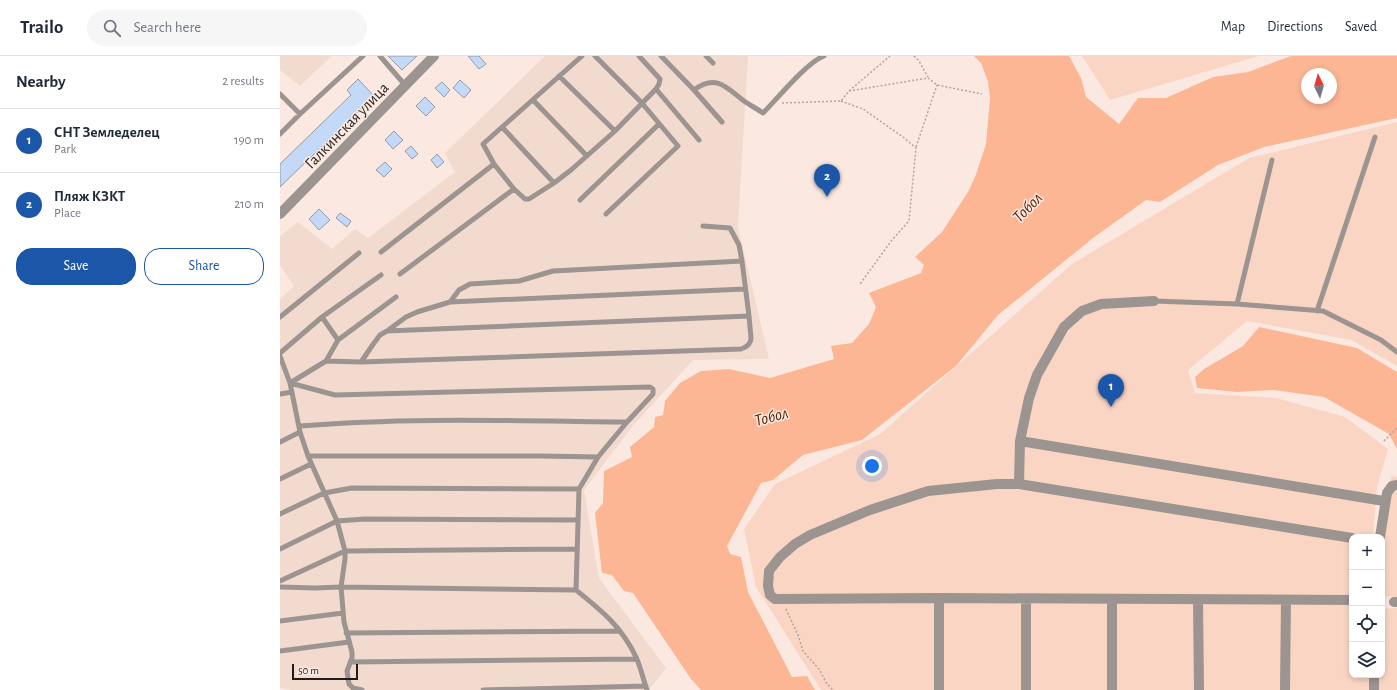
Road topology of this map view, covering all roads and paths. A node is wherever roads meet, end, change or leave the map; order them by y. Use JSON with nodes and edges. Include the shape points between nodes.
{"nodes":[{"id":1,"x":363,"y":56,"type":"edge"},
{"id":2,"x":380,"y":56,"type":"edge"},
{"id":3,"x":434,"y":56,"type":"edge"},
{"id":4,"x":582,"y":56,"type":"edge"},
{"id":5,"x":595,"y":56,"type":"edge"},
{"id":6,"x":639,"y":56,"type":"edge"},
{"id":7,"x":661,"y":56,"type":"edge"},
{"id":8,"x":706,"y":56,"type":"edge"},
{"id":9,"x":824,"y":56,"type":"edge"},
{"id":10,"x":890,"y":56,"type":"edge"},
{"id":11,"x":914,"y":56,"type":"edge"},
{"id":12,"x":713,"y":63,"type":"dead end"},
{"id":13,"x":559,"y":76,"type":"junction"},
{"id":14,"x":928,"y":78,"type":"junction"},
{"id":15,"x":405,"y":85,"type":"junction"},
{"id":16,"x":937,"y":85,"type":"junction"},
{"id":17,"x":656,"y":89,"type":"junction"},
{"id":18,"x":694,"y":90,"type":"junction"},
{"id":19,"x":850,"y":91,"type":"junction"},
{"id":20,"x":280,"y":94,"type":"edge"},
{"id":21,"x":982,"y":94,"type":"dead end"},
{"id":22,"x":533,"y":100,"type":"junction"},
{"id":23,"x":841,"y":101,"type":"junction"},
{"id":24,"x":641,"y":102,"type":"junction"},
{"id":25,"x":772,"y":104,"type":"junction"},
{"id":26,"x":300,"y":114,"type":"junction"},
{"id":27,"x":722,"y":122,"type":"dead end"},
{"id":28,"x":659,"y":124,"type":"junction"},
{"id":29,"x":502,"y":126,"type":"junction"},
{"id":30,"x":615,"y":131,"type":"junction"},
{"id":31,"x":280,"y":134,"type":"edge"},
{"id":32,"x":1375,"y":137,"type":"dead end"},
{"id":33,"x":699,"y":140,"type":"dead end"},
{"id":34,"x":916,"y":148,"type":"junction"},
{"id":35,"x":587,"y":156,"type":"junction"},
{"id":36,"x":1272,"y":160,"type":"dead end"},
{"id":37,"x":494,"y":164,"type":"junction"},
{"id":38,"x":554,"y":183,"type":"junction"},
{"id":39,"x":514,"y":189,"type":"junction"},
{"id":40,"x":580,"y":200,"type":"dead end"},
{"id":41,"x":280,"y":214,"type":"edge"},
{"id":42,"x":606,"y":214,"type":"dead end"},
{"id":43,"x":703,"y":226,"type":"dead end"},
{"id":44,"x":381,"y":252,"type":"dead end"},
{"id":45,"x":359,"y":253,"type":"dead end"},
{"id":46,"x":742,"y":261,"type":"junction"},
{"id":47,"x":400,"y":274,"type":"dead end"},
{"id":48,"x":381,"y":276,"type":"dead end"},
{"id":49,"x":860,"y":284,"type":"dead end"},
{"id":50,"x":745,"y":290,"type":"junction"},
{"id":51,"x":396,"y":297,"type":"dead end"},
{"id":52,"x":1154,"y":301,"type":"joint"},
{"id":53,"x":450,"y":302,"type":"junction"},
{"id":54,"x":1237,"y":304,"type":"junction"},
{"id":55,"x":1317,"y":311,"type":"junction"},
{"id":56,"x":750,"y":316,"type":"junction"},
{"id":57,"x":280,"y":317,"type":"edge"},
{"id":58,"x":322,"y":317,"type":"junction"},
{"id":59,"x":387,"y":331,"type":"junction"},
{"id":60,"x":338,"y":340,"type":"junction"},
{"id":61,"x":1397,"y":352,"type":"edge"},
{"id":62,"x":280,"y":357,"type":"edge"},
{"id":63,"x":326,"y":361,"type":"junction"},
{"id":64,"x":362,"y":362,"type":"junction"},
{"id":65,"x":290,"y":383,"type":"junction"},
{"id":66,"x":292,"y":392,"type":"junction"},
{"id":67,"x":280,"y":394,"type":"edge"},
{"id":68,"x":627,"y":422,"type":"junction"},
{"id":69,"x":300,"y":426,"type":"junction"},
{"id":70,"x":1397,"y":428,"type":"edge"},
{"id":71,"x":300,"y":432,"type":"junction"},
{"id":72,"x":1020,"y":441,"type":"junction"},
{"id":73,"x":280,"y":442,"type":"edge"},
{"id":74,"x":1384,"y":442,"type":"dead end"},
{"id":75,"x":308,"y":456,"type":"junction"},
{"id":76,"x":598,"y":457,"type":"junction"},
{"id":77,"x":311,"y":464,"type":"junction"},
{"id":78,"x":280,"y":479,"type":"edge"},
{"id":79,"x":1019,"y":484,"type":"junction"},
{"id":80,"x":1397,"y":485,"type":"edge"},
{"id":81,"x":579,"y":489,"type":"junction"},
{"id":82,"x":324,"y":493,"type":"junction"},
{"id":83,"x":1384,"y":501,"type":"junction"},
{"id":84,"x":280,"y":514,"type":"edge"},
{"id":85,"x":578,"y":520,"type":"junction"},
{"id":86,"x":337,"y":521,"type":"junction"},
{"id":87,"x":1380,"y":534,"type":"edge"},
{"id":88,"x":1349,"y":538,"type":"edge"},
{"id":89,"x":280,"y":549,"type":"edge"},
{"id":90,"x":577,"y":549,"type":"junction"},
{"id":91,"x":345,"y":550,"type":"junction"},
{"id":92,"x":280,"y":581,"type":"edge"},
{"id":93,"x":280,"y":587,"type":"edge"},
{"id":94,"x":341,"y":587,"type":"junction"},
{"id":95,"x":576,"y":590,"type":"junction"},
{"id":96,"x":781,"y":598,"type":"junction"},
{"id":97,"x":939,"y":598,"type":"junction"},
{"id":98,"x":1026,"y":599,"type":"junction"},
{"id":99,"x":1112,"y":599,"type":"junction"},
{"id":100,"x":1198,"y":599,"type":"junction"},
{"id":101,"x":1286,"y":600,"type":"junction"},
{"id":102,"x":1349,"y":600,"type":"edge"},
{"id":103,"x":343,"y":613,"type":"junction"},
{"id":104,"x":280,"y":621,"type":"edge"},
{"id":105,"x":620,"y":631,"type":"junction"},
{"id":106,"x":346,"y":633,"type":"junction"},
{"id":107,"x":349,"y":642,"type":"junction"},
{"id":108,"x":280,"y":651,"type":"edge"},
{"id":109,"x":636,"y":659,"type":"junction"},
{"id":110,"x":350,"y":662,"type":"junction"},
{"id":111,"x":1374,"y":678,"type":"edge"},
{"id":112,"x":647,"y":688,"type":"edge"},
{"id":113,"x":362,"y":690,"type":"edge"},
{"id":114,"x":483,"y":690,"type":"edge"},
{"id":115,"x":832,"y":690,"type":"edge"},
{"id":116,"x":939,"y":690,"type":"edge"},
{"id":117,"x":1026,"y":690,"type":"edge"},
{"id":118,"x":1112,"y":690,"type":"edge"},
{"id":119,"x":1198,"y":690,"type":"edge"},
{"id":120,"x":1285,"y":690,"type":"edge"},
{"id":121,"x":1374,"y":690,"type":"edge"}],
"edges":[{"from":1,"to":26,"type":"lane"},
{"from":2,"to":15,"type":"lane"},
{"from":3,"to":15,"type":"street","name":"Галкинская улица"},
{"from":4,"to":13,"type":"lane"},
{"from":5,"to":24,"type":"lane"},
{"from":6,"to":17,"type":"lane","via":[[660,79]]},
{"from":7,"to":18,"type":"lane"},
{"from":8,"to":12,"type":"lane"},
{"from":9,"to":25,"type":"lane","via":[[796,78]]},
{"from":10,"to":19,"type":"path"},
{"from":11,"to":14,"type":"path","via":[[920,60]]},
{"from":13,"to":22,"type":"lane"},
{"from":13,"to":30,"type":"lane"},
{"from":14,"to":16,"type":"path"},
{"from":14,"to":19,"type":"path"},
{"from":15,"to":41,"type":"street","name":"Галкинская улица"},
{"from":16,"to":21,"type":"path"},
{"from":16,"to":34,"type":"path"},
{"from":17,"to":24,"type":"lane"},
{"from":17,"to":33,"type":"lane"},
{"from":18,"to":25,"type":"lane","via":[[701,84],[708,83],[727,86],[763,113]]},
{"from":18,"to":27,"type":"lane"},
{"from":19,"to":23,"type":"path"},
{"from":20,"to":26,"type":"lane"},
{"from":22,"to":29,"type":"lane"},
{"from":22,"to":35,"type":"lane"},
{"from":23,"to":25,"type":"path"},
{"from":23,"to":34,"type":"path","via":[[863,109]]},
{"from":24,"to":28,"type":"lane"},
{"from":24,"to":30,"type":"lane"},
{"from":26,"to":31,"type":"lane"},
{"from":28,"to":40,"type":"lane"},
{"from":28,"to":42,"type":"lane","via":[[678,146]]},
{"from":29,"to":37,"type":"lane","via":[[483,144]]},
{"from":29,"to":38,"type":"lane"},
{"from":30,"to":35,"type":"lane"},
{"from":32,"to":55,"type":"lane"},
{"from":34,"to":49,"type":"path","via":[[909,221]]},
{"from":35,"to":38,"type":"lane"},
{"from":36,"to":54,"type":"lane"},
{"from":37,"to":39,"type":"lane"},
{"from":37,"to":44,"type":"lane"},
{"from":38,"to":39,"type":"lane","via":[[529,199],[525,199]]},
{"from":39,"to":47,"type":"lane"},
{"from":43,"to":46,"type":"lane","via":[[730,228],[739,245]]},
{"from":45,"to":57,"type":"lane"},
{"from":46,"to":50,"type":"lane"},
{"from":46,"to":53,"type":"lane","via":[[553,271],[519,280],[470,284],[459,290]]},
{"from":48,"to":58,"type":"lane"},
{"from":50,"to":53,"type":"lane"},
{"from":50,"to":56,"type":"lane"},
{"from":51,"to":60,"type":"lane"},
{"from":52,"to":54,"type":"lane"},
{"from":52,"to":72,"type":"street","via":[[1101,304],[1082,312],[1064,327],[1037,375],[1029,398]]},
{"from":53,"to":59,"type":"lane","via":[[406,317]]},
{"from":54,"to":55,"type":"lane"},
{"from":55,"to":61,"type":"lane","via":[[1323,311],[1381,340]]},
{"from":56,"to":59,"type":"lane"},
{"from":56,"to":64,"type":"lane","via":[[751,342],[746,348],[741,349]]},
{"from":58,"to":60,"type":"lane"},
{"from":58,"to":62,"type":"lane"},
{"from":59,"to":64,"type":"lane","via":[[380,336]]},
{"from":60,"to":63,"type":"lane"},
{"from":62,"to":65,"type":"lane"},
{"from":63,"to":64,"type":"lane"},
{"from":63,"to":65,"type":"lane"},
{"from":65,"to":66,"type":"lane"},
{"from":65,"to":68,"type":"lane","via":[[335,395],[650,387],[653,394]]},
{"from":66,"to":67,"type":"lane"},
{"from":66,"to":69,"type":"lane"},
{"from":68,"to":69,"type":"lane","via":[[381,421]]},
{"from":68,"to":76,"type":"lane"},
{"from":69,"to":71,"type":"lane"},
{"from":70,"to":74,"type":"path"},
{"from":71,"to":73,"type":"lane"},
{"from":71,"to":75,"type":"lane"},
{"from":72,"to":79,"type":"street"},
{"from":72,"to":83,"type":"street"},
{"from":75,"to":76,"type":"lane"},
{"from":75,"to":77,"type":"lane"},
{"from":76,"to":81,"type":"lane"},
{"from":77,"to":78,"type":"lane"},
{"from":77,"to":82,"type":"lane"},
{"from":79,"to":88,"type":"street"},
{"from":79,"to":96,"type":"street","via":[[928,491],[870,510],[810,535],[780,557],[769,571],[770,595],[775,599]]},
{"from":80,"to":83,"type":"street","via":[[1392,486]]},
{"from":81,"to":82,"type":"lane","via":[[352,488]]},
{"from":81,"to":85,"type":"lane"},
{"from":82,"to":84,"type":"lane"},
{"from":82,"to":86,"type":"lane"},
{"from":83,"to":87,"type":"street"},
{"from":85,"to":86,"type":"lane"},
{"from":85,"to":90,"type":"lane"},
{"from":86,"to":89,"type":"lane"},
{"from":86,"to":91,"type":"lane"},
{"from":90,"to":91,"type":"lane"},
{"from":90,"to":95,"type":"lane"},
{"from":91,"to":92,"type":"lane"},
{"from":91,"to":94,"type":"lane"},
{"from":93,"to":94,"type":"lane"},
{"from":94,"to":95,"type":"lane"},
{"from":94,"to":103,"type":"lane"},
{"from":95,"to":105,"type":"lane","via":[[604,613]]},
{"from":96,"to":97,"type":"street"},
{"from":96,"to":115,"type":"path","via":[[803,651],[819,669]]},
{"from":97,"to":98,"type":"street"},
{"from":97,"to":116,"type":"street"},
{"from":98,"to":99,"type":"street"},
{"from":98,"to":117,"type":"street"},
{"from":99,"to":100,"type":"street"},
{"from":99,"to":118,"type":"street"},
{"from":100,"to":101,"type":"street"},
{"from":100,"to":119,"type":"street"},
{"from":101,"to":102,"type":"street"},
{"from":101,"to":120,"type":"street"},
{"from":103,"to":104,"type":"lane"},
{"from":103,"to":106,"type":"lane"},
{"from":105,"to":106,"type":"lane"},
{"from":105,"to":109,"type":"lane"},
{"from":106,"to":107,"type":"lane"},
{"from":107,"to":108,"type":"lane"},
{"from":107,"to":110,"type":"lane","via":[[352,652]]},
{"from":109,"to":110,"type":"lane"},
{"from":109,"to":112,"type":"lane"},
{"from":110,"to":113,"type":"lane","via":[[347,670],[349,684]]},
{"from":111,"to":121,"type":"street"},
{"from":112,"to":114,"type":"lane"}]}
